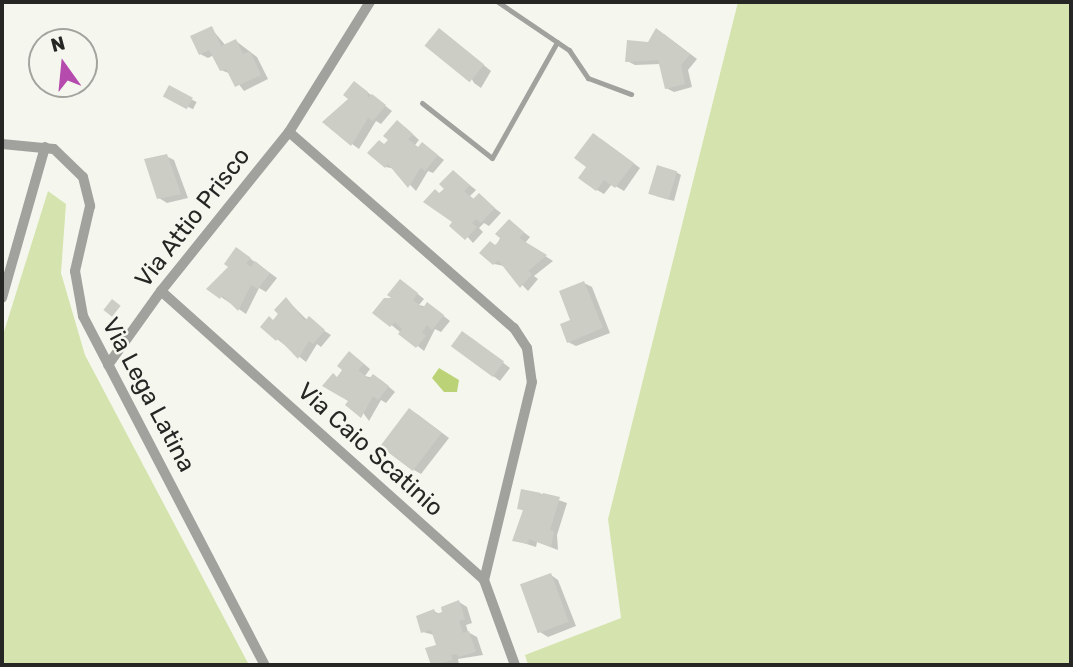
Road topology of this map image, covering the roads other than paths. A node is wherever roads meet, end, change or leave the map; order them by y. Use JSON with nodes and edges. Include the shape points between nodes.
{"nodes":[{"id":1,"x":370,"y":2,"type":"edge"},
{"id":2,"x":498,"y":2,"type":"edge"},
{"id":3,"x":557,"y":42,"type":"junction"},
{"id":4,"x":631,"y":94,"type":"dead end"},
{"id":5,"x":422,"y":103,"type":"dead end"},
{"id":6,"x":289,"y":132,"type":"junction"},
{"id":7,"x":2,"y":144,"type":"edge"},
{"id":8,"x":45,"y":147,"type":"junction"},
{"id":9,"x":161,"y":291,"type":"junction"},
{"id":10,"x":2,"y":298,"type":"edge"},
{"id":11,"x":108,"y":365,"type":"junction"},
{"id":12,"x":485,"y":580,"type":"junction"},
{"id":13,"x":265,"y":665,"type":"edge"},
{"id":14,"x":515,"y":665,"type":"edge"}],
"edges":[{"from":1,"to":6,"type":"street","name":"Via Attio Prisco"},
{"from":2,"to":3,"type":"lane"},
{"from":3,"to":4,"type":"lane","via":[[573,55],[588,78]]},
{"from":3,"to":5,"type":"lane","via":[[492,158]]},
{"from":6,"to":9,"type":"street","name":"Via Attio Prisco"},
{"from":6,"to":12,"type":"street","via":[[514,328],[527,348],[532,382]]},
{"from":7,"to":8,"type":"street"},
{"from":8,"to":10,"type":"street"},
{"from":8,"to":11,"type":"street","name":"Via Lega Latina","via":[[69,159],[86,184],[89,211],[76,260],[76,292],[87,326]]},
{"from":9,"to":11,"type":"street","name":"Via Attio Prisco"},
{"from":9,"to":12,"type":"street","name":"Via Caio Scatinio"},
{"from":11,"to":13,"type":"street","name":"Via Lega Latina"},
{"from":12,"to":14,"type":"street","name":"Via Caio Scatinio"}]}
